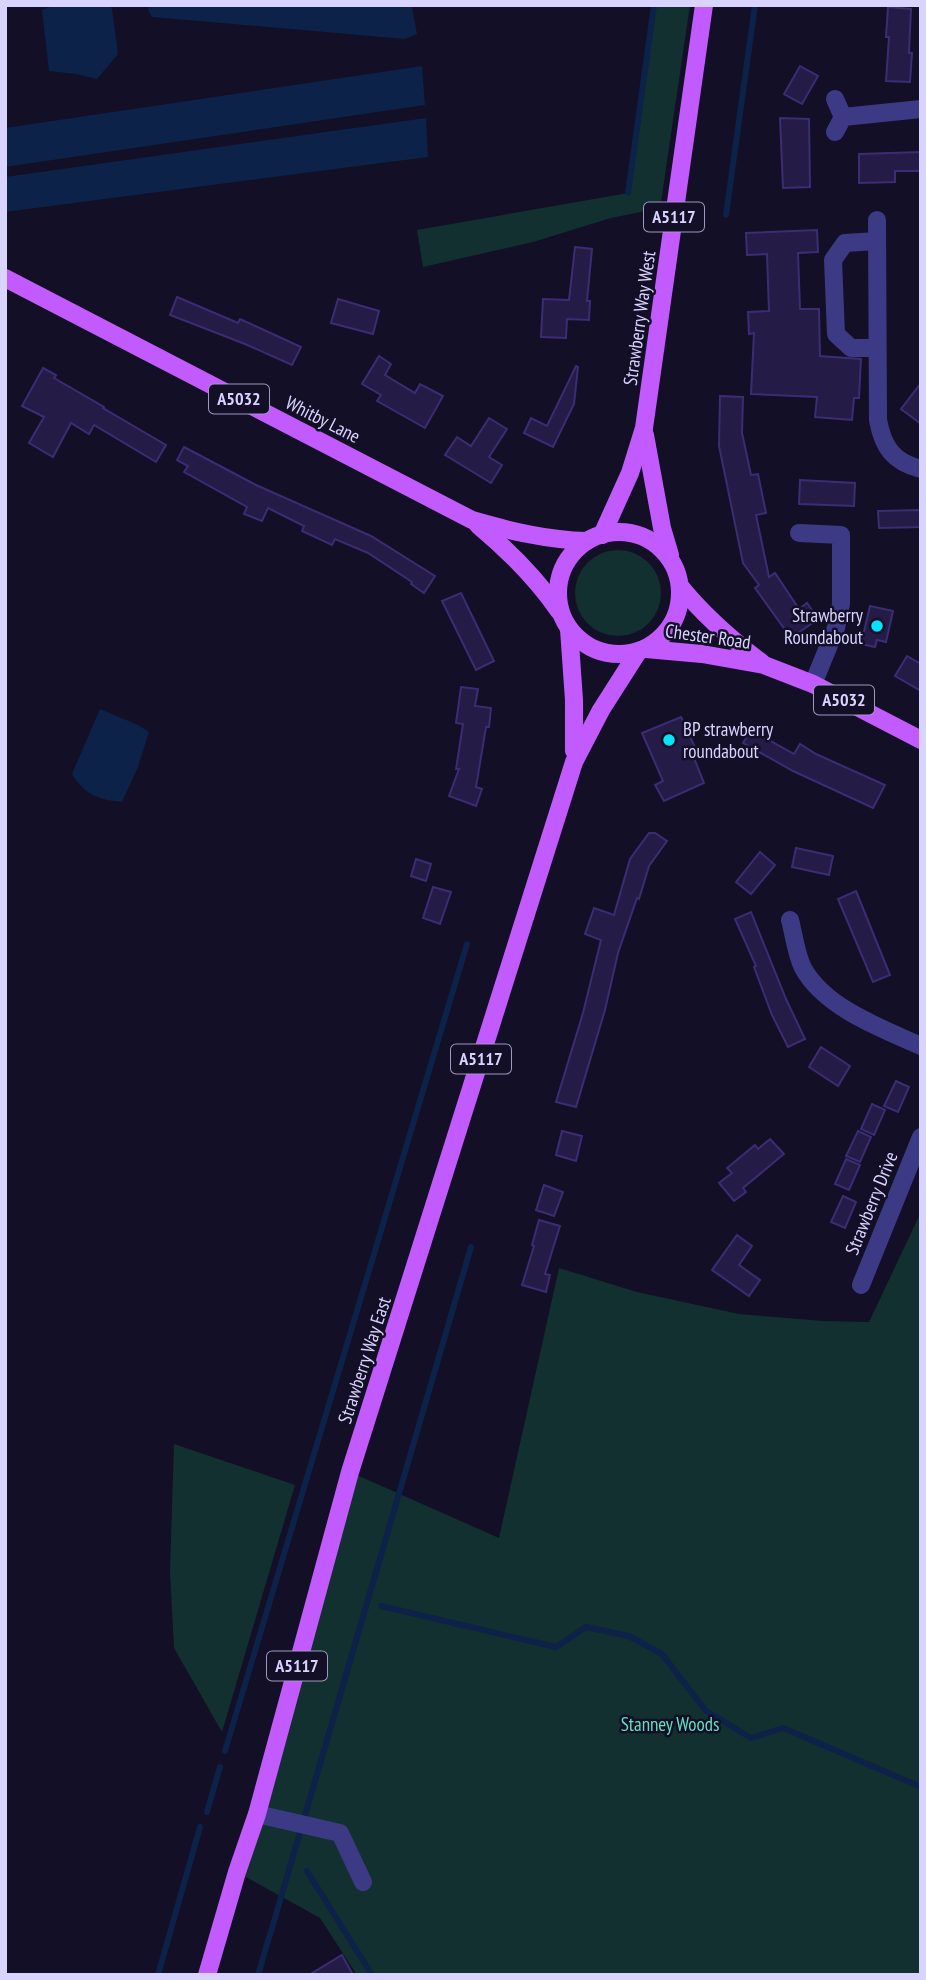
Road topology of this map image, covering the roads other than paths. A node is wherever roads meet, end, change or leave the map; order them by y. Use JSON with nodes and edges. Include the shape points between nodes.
{"nodes":[{"id":1,"x":704,"y":5,"type":"edge"},
{"id":2,"x":835,"y":99,"type":"dead end"},
{"id":3,"x":921,"y":109,"type":"edge"},
{"id":4,"x":877,"y":220,"type":"dead end"},
{"id":5,"x":877,"y":241,"type":"junction"},
{"id":6,"x":5,"y":278,"type":"edge"},
{"id":7,"x":877,"y":348,"type":"junction"},
{"id":8,"x":644,"y":428,"type":"junction"},
{"id":9,"x":921,"y":469,"type":"edge"},
{"id":10,"x":472,"y":520,"type":"junction"},
{"id":11,"x":799,"y":533,"type":"dead end"},
{"id":12,"x":594,"y":538,"type":"junction"},
{"id":13,"x":672,"y":562,"type":"junction"},
{"id":14,"x":680,"y":586,"type":"junction"},
{"id":15,"x":565,"y":621,"type":"junction"},
{"id":16,"x":642,"y":650,"type":"junction"},
{"id":17,"x":765,"y":665,"type":"junction"},
{"id":18,"x":813,"y":684,"type":"junction"},
{"id":19,"x":921,"y":740,"type":"edge"},
{"id":20,"x":574,"y":762,"type":"junction"},
{"id":21,"x":790,"y":920,"type":"dead end"},
{"id":22,"x":921,"y":1046,"type":"edge"},
{"id":23,"x":921,"y":1137,"type":"edge"},
{"id":24,"x":861,"y":1284,"type":"dead end"},
{"id":25,"x":257,"y":1814,"type":"junction"},
{"id":26,"x":363,"y":1882,"type":"dead end"},
{"id":27,"x":207,"y":1975,"type":"edge"}],
"edges":[{"from":1,"to":8,"type":"main road","name":"Strawberry Way West","number":"A5117"},
{"from":2,"to":3,"type":"street","via":[[839,124]]},
{"from":4,"to":5,"type":"street"},
{"from":5,"to":7,"type":"street"},
{"from":5,"to":7,"type":"street","via":[[845,243],[833,260],[836,334],[851,348]]},
{"from":6,"to":10,"type":"main road","name":"Whitby Lane","number":"A5032"},
{"from":7,"to":9,"type":"street","via":[[881,439],[902,462]]},
{"from":8,"to":12,"type":"main road","name":"Strawberry Way West","number":"A5117","via":[[616,507]]},
{"from":8,"to":13,"type":"main road","name":"Strawberry Way West","number":"A5117"},
{"from":10,"to":12,"type":"main road","name":"Whitby Lane","number":"A5032","via":[[561,541]]},
{"from":10,"to":15,"type":"main road","name":"Whitby Lane","number":"A5032","via":[[541,585]]},
{"from":11,"to":18,"type":"street","via":[[841,535],[841,604]]},
{"from":12,"to":13,"type":"main road","number":"A5117","via":[[622,532],[642,536]]},
{"from":12,"to":15,"type":"main road","number":"A5117","via":[[572,555],[561,573],[558,593]]},
{"from":13,"to":14,"type":"main road","number":"A5117"},
{"from":14,"to":16,"type":"main road","number":"A5117","via":[[680,605],[673,623],[662,638]]},
{"from":14,"to":17,"type":"main road","name":"Chester Road","number":"A5032","via":[[724,633]]},
{"from":15,"to":16,"type":"main road","via":[[583,643],[600,652],[619,655]]},
{"from":15,"to":20,"type":"main road","name":"Strawberry Way East","number":"A5117","via":[[574,700]]},
{"from":16,"to":17,"type":"main road","name":"Chester Road","number":"A5032"},
{"from":16,"to":20,"type":"main road","name":"Strawberry Way East","number":"A5117","via":[[601,710]]},
{"from":17,"to":18,"type":"main road","name":"Chester Road","number":"A5032"},
{"from":18,"to":19,"type":"main road","name":"Chester Road","number":"A5032"},
{"from":20,"to":25,"type":"main road","name":"Strawberry Way East","number":"A5117","via":[[350,1472]]},
{"from":21,"to":22,"type":"street","via":[[802,966],[815,985],[857,1016]]},
{"from":23,"to":24,"type":"street","name":"Strawberry Drive"},
{"from":25,"to":26,"type":"street","via":[[340,1833]]},
{"from":25,"to":27,"type":"main road","name":"Strawberry Way East","number":"A5117"}]}
